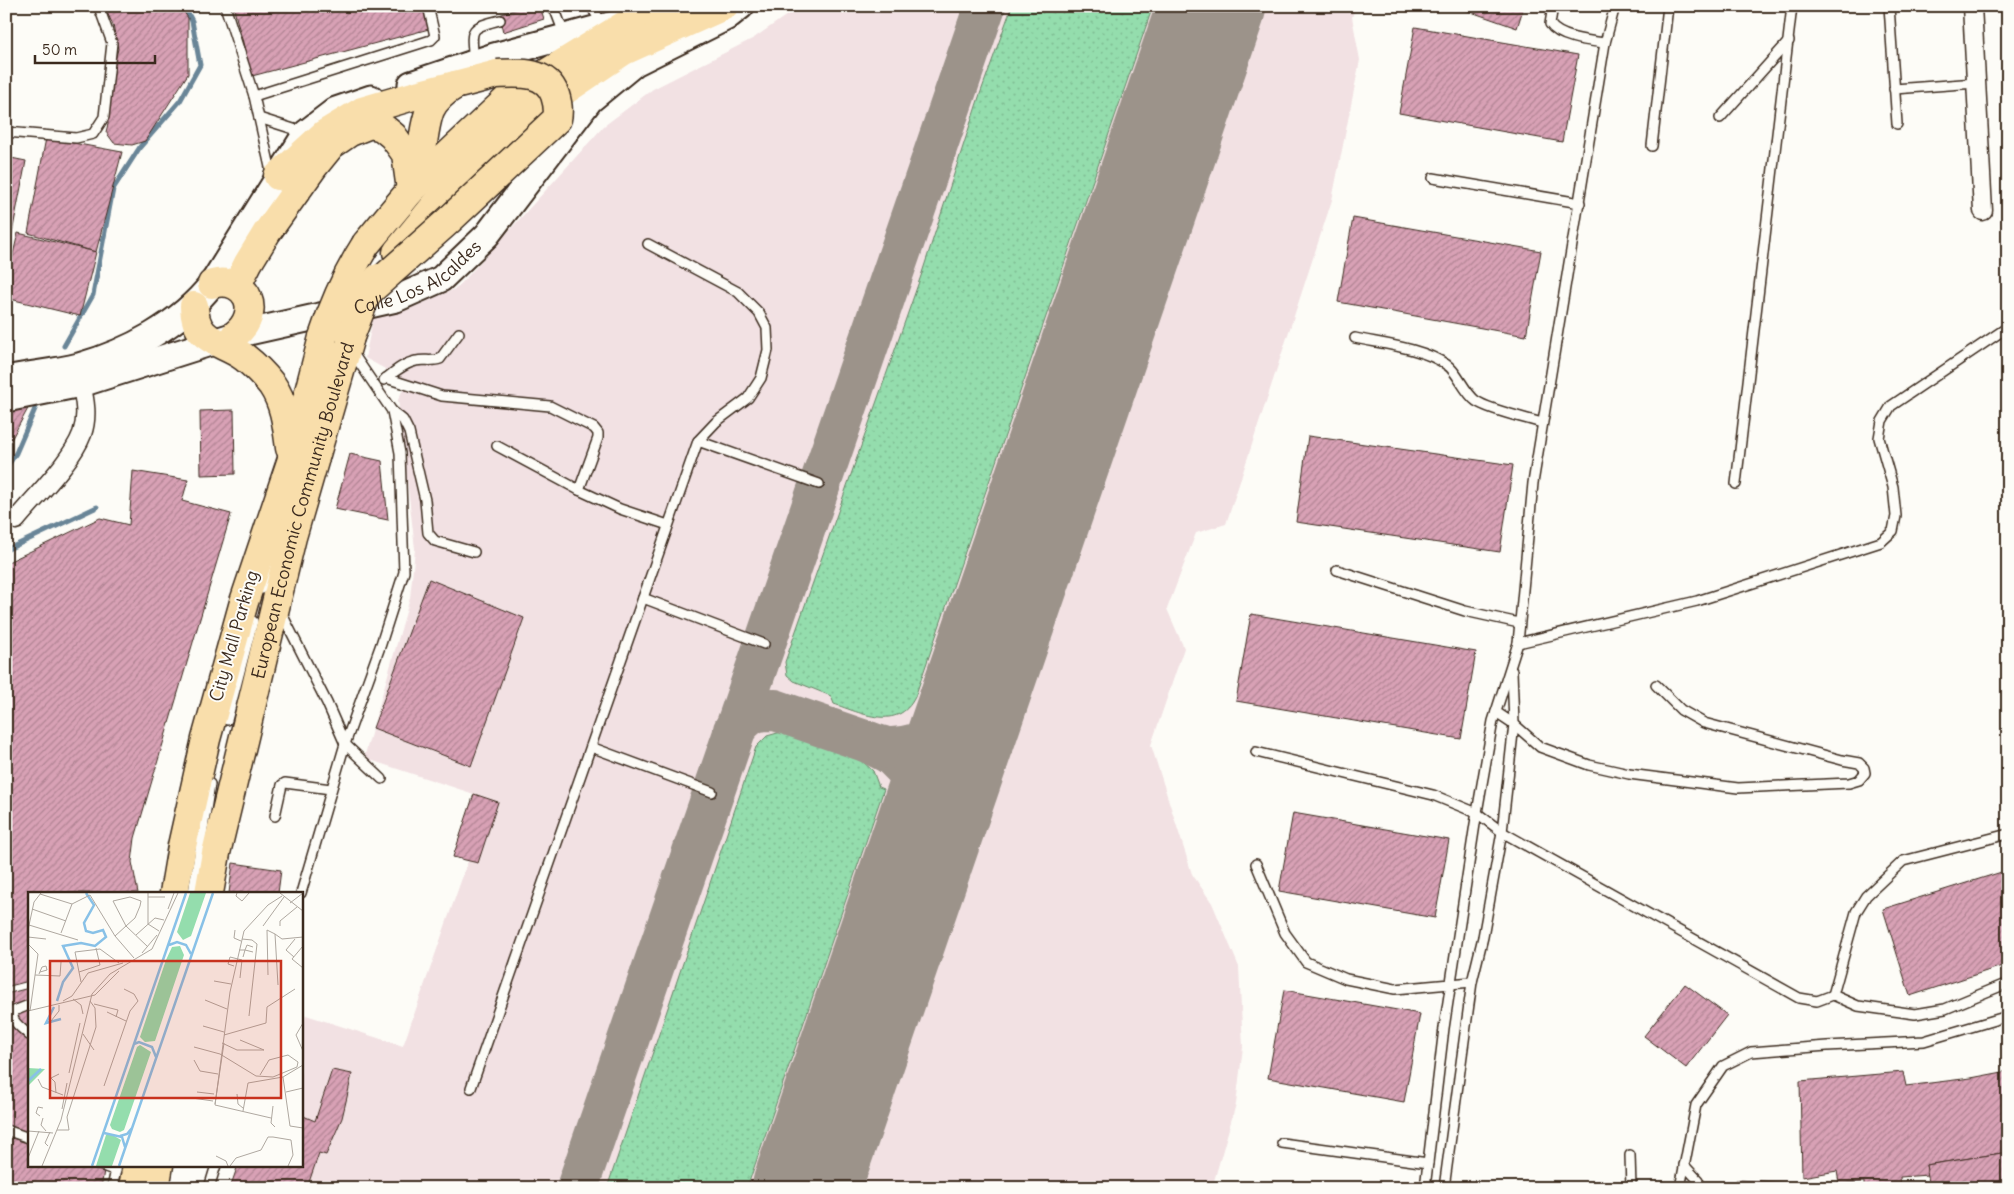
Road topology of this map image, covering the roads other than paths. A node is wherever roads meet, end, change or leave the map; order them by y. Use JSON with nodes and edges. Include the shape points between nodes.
{"nodes":[{"id":1,"x":225,"y":6,"type":"edge"},
{"id":2,"x":428,"y":6,"type":"edge"},
{"id":3,"x":546,"y":6,"type":"edge"},
{"id":4,"x":663,"y":6,"type":"edge"},
{"id":5,"x":724,"y":6,"type":"edge"},
{"id":6,"x":741,"y":6,"type":"edge"},
{"id":7,"x":1553,"y":6,"type":"edge"},
{"id":8,"x":1616,"y":6,"type":"edge"},
{"id":9,"x":1668,"y":6,"type":"edge"},
{"id":10,"x":1792,"y":6,"type":"edge"},
{"id":11,"x":1888,"y":6,"type":"edge"},
{"id":12,"x":1972,"y":6,"type":"edge"},
{"id":13,"x":100,"y":10,"type":"dead end"},
{"id":14,"x":598,"y":16,"type":"edge"},
{"id":15,"x":636,"y":18,"type":"junction"},
{"id":16,"x":500,"y":20,"type":"dead end"},
{"id":17,"x":565,"y":36,"type":"junction"},
{"id":18,"x":1790,"y":41,"type":"junction"},
{"id":19,"x":1605,"y":43,"type":"junction"},
{"id":20,"x":485,"y":68,"type":"junction"},
{"id":21,"x":1976,"y":83,"type":"junction"},
{"id":22,"x":456,"y":84,"type":"junction"},
{"id":23,"x":1894,"y":90,"type":"junction"},
{"id":24,"x":254,"y":96,"type":"junction"},
{"id":25,"x":259,"y":118,"type":"junction"},
{"id":26,"x":1720,"y":118,"type":"dead end"},
{"id":27,"x":1896,"y":124,"type":"dead end"},
{"id":28,"x":6,"y":132,"type":"edge"},
{"id":29,"x":306,"y":133,"type":"junction"},
{"id":30,"x":1652,"y":146,"type":"dead end"},
{"id":31,"x":1433,"y":178,"type":"dead end"},
{"id":32,"x":415,"y":186,"type":"junction"},
{"id":33,"x":279,"y":191,"type":"junction"},
{"id":34,"x":1580,"y":204,"type":"junction"},
{"id":35,"x":1983,"y":211,"type":"dead end"},
{"id":36,"x":648,"y":244,"type":"dead end"},
{"id":37,"x":224,"y":285,"type":"junction"},
{"id":38,"x":367,"y":293,"type":"junction"},
{"id":39,"x":194,"y":306,"type":"junction"},
{"id":40,"x":2008,"y":327,"type":"edge"},
{"id":41,"x":458,"y":333,"type":"dead end"},
{"id":42,"x":1355,"y":338,"type":"dead end"},
{"id":43,"x":225,"y":339,"type":"junction"},
{"id":44,"x":340,"y":340,"type":"junction"},
{"id":45,"x":386,"y":378,"type":"junction"},
{"id":46,"x":6,"y":379,"type":"edge"},
{"id":47,"x":81,"y":384,"type":"junction"},
{"id":48,"x":375,"y":386,"type":"junction"},
{"id":49,"x":6,"y":399,"type":"edge"},
{"id":50,"x":392,"y":411,"type":"junction"},
{"id":51,"x":1542,"y":422,"type":"junction"},
{"id":52,"x":698,"y":440,"type":"junction"},
{"id":53,"x":497,"y":446,"type":"dead end"},
{"id":54,"x":291,"y":462,"type":"junction"},
{"id":55,"x":819,"y":484,"type":"dead end"},
{"id":56,"x":1736,"y":484,"type":"dead end"},
{"id":57,"x":579,"y":490,"type":"junction"},
{"id":58,"x":16,"y":520,"type":"dead end"},
{"id":59,"x":668,"y":525,"type":"junction"},
{"id":60,"x":474,"y":552,"type":"dead end"},
{"id":61,"x":1337,"y":570,"type":"dead end"},
{"id":62,"x":643,"y":598,"type":"junction"},
{"id":63,"x":263,"y":604,"type":"junction"},
{"id":64,"x":1520,"y":623,"type":"junction"},
{"id":65,"x":1518,"y":643,"type":"junction"},
{"id":66,"x":764,"y":644,"type":"dead end"},
{"id":67,"x":1512,"y":666,"type":"junction"},
{"id":68,"x":1656,"y":686,"type":"dead end"},
{"id":69,"x":1496,"y":712,"type":"junction"},
{"id":70,"x":227,"y":720,"type":"dead end"},
{"id":71,"x":1514,"y":724,"type":"junction"},
{"id":72,"x":345,"y":744,"type":"junction"},
{"id":73,"x":590,"y":747,"type":"junction"},
{"id":74,"x":1256,"y":752,"type":"dead end"},
{"id":75,"x":382,"y":779,"type":"dead end"},
{"id":76,"x":210,"y":784,"type":"dead end"},
{"id":77,"x":332,"y":789,"type":"junction"},
{"id":78,"x":712,"y":792,"type":"dead end"},
{"id":79,"x":1477,"y":813,"type":"junction"},
{"id":80,"x":275,"y":816,"type":"dead end"},
{"id":81,"x":1502,"y":832,"type":"junction"},
{"id":82,"x":2008,"y":834,"type":"edge"},
{"id":83,"x":1256,"y":864,"type":"dead end"},
{"id":84,"x":174,"y":892,"type":"edge"},
{"id":85,"x":193,"y":892,"type":"edge"},
{"id":86,"x":209,"y":892,"type":"edge"},
{"id":87,"x":301,"y":892,"type":"edge"},
{"id":88,"x":1472,"y":982,"type":"junction"},
{"id":89,"x":2008,"y":983,"type":"edge"},
{"id":90,"x":1450,"y":985,"type":"junction"},
{"id":91,"x":1833,"y":995,"type":"junction"},
{"id":92,"x":28,"y":1004,"type":"edge"},
{"id":93,"x":2008,"y":1016,"type":"edge"},
{"id":94,"x":28,"y":1033,"type":"edge"},
{"id":95,"x":471,"y":1088,"type":"dead end"},
{"id":96,"x":6,"y":1130,"type":"edge"},
{"id":97,"x":28,"y":1138,"type":"edge"},
{"id":98,"x":1282,"y":1143,"type":"dead end"},
{"id":99,"x":1630,"y":1155,"type":"dead end"},
{"id":100,"x":1428,"y":1163,"type":"junction"},
{"id":101,"x":1684,"y":1165,"type":"junction"},
{"id":102,"x":104,"y":1166,"type":"edge"},
{"id":103,"x":160,"y":1166,"type":"edge"},
{"id":104,"x":216,"y":1166,"type":"edge"},
{"id":105,"x":126,"y":1172,"type":"edge"},
{"id":106,"x":112,"y":1188,"type":"edge"},
{"id":107,"x":155,"y":1188,"type":"edge"},
{"id":108,"x":208,"y":1188,"type":"edge"},
{"id":109,"x":1425,"y":1188,"type":"edge"},
{"id":110,"x":1444,"y":1188,"type":"edge"},
{"id":111,"x":1631,"y":1188,"type":"edge"},
{"id":112,"x":1680,"y":1188,"type":"edge"},
{"id":113,"x":1700,"y":1188,"type":"edge"}],
"edges":[{"from":1,"to":24,"type":"lane"},
{"from":2,"to":24,"type":"lane","via":[[434,36],[431,40]]},
{"from":3,"to":17,"type":"lane","via":[[555,10]]},
{"from":4,"to":15,"type":"main road","name":"European Economic Community Boulevard"},
{"from":5,"to":38,"type":"main road","name":"European Economic Community Boulevard","bridge":true,"via":[[624,50],[529,115],[446,192]]},
{"from":6,"to":43,"type":"main road","name":"Calle Los Alcaldes","via":[[727,17],[635,63],[590,100],[487,235],[441,279],[396,299]]},
{"from":7,"to":19,"type":"lane","via":[[1550,24],[1553,30],[1582,40]]},
{"from":8,"to":19,"type":"lane"},
{"from":9,"to":30,"type":"lane"},
{"from":10,"to":18,"type":"lane"},
{"from":11,"to":23,"type":"lane"},
{"from":12,"to":21,"type":"street"},
{"from":13,"to":28,"type":"lane","via":[[112,43],[104,117],[93,134],[76,138]]},
{"from":14,"to":15,"type":"main road"},
{"from":14,"to":17,"type":"main road"},
{"from":15,"to":32,"type":"main road","name":"European Economic Community Boulevard","via":[[513,94]]},
{"from":16,"to":20,"type":"lane","via":[[479,25],[472,37]]},
{"from":17,"to":20,"type":"main road"},
{"from":18,"to":26,"type":"lane"},
{"from":18,"to":56,"type":"lane"},
{"from":19,"to":34,"type":"lane"},
{"from":20,"to":22,"type":"main road"},
{"from":20,"to":29,"type":"main road","via":[[336,110]]},
{"from":20,"to":38,"type":"main road","bridge":true,"via":[[533,74],[543,79],[554,92],[559,111],[557,119]]},
{"from":21,"to":23,"type":"lane"},
{"from":21,"to":35,"type":"street"},
{"from":22,"to":32,"type":"main road","via":[[440,95],[430,109]]},
{"from":22,"to":33,"type":"main road","via":[[362,111],[324,134]]},
{"from":23,"to":27,"type":"lane"},
{"from":24,"to":25,"type":"lane"},
{"from":25,"to":29,"type":"lane"},
{"from":25,"to":33,"type":"lane"},
{"from":29,"to":33,"type":"main road"},
{"from":31,"to":34,"type":"lane"},
{"from":32,"to":33,"type":"main road","via":[[401,145],[382,127],[370,124],[350,132],[332,145],[314,166]]},
{"from":32,"to":44,"type":"main road","name":"European Economic Community Boulevard","bridge":true,"via":[[366,244],[348,273],[334,304]]},
{"from":33,"to":37,"type":"main road","via":[[248,263]]},
{"from":34,"to":51,"type":"lane"},
{"from":36,"to":52,"type":"lane","via":[[738,292],[759,313],[767,328],[768,350],[761,378],[748,398]]},
{"from":37,"to":39,"type":"main road"},
{"from":37,"to":43,"type":"main road","via":[[247,296],[250,310],[246,325]]},
{"from":38,"to":44,"type":"main road","name":"European Economic Community Boulevard","bridge":true},
{"from":39,"to":43,"type":"main road","via":[[198,328],[206,336]]},
{"from":39,"to":46,"type":"main road","via":[[166,326],[120,351],[78,366]]},
{"from":40,"to":65,"type":"lane","via":[[1891,406],[1882,421],[1879,438],[1893,486],[1896,516],[1893,531],[1881,542],[1697,601]]},
{"from":41,"to":45,"type":"lane","via":[[440,359],[409,363]]},
{"from":42,"to":51,"type":"lane","via":[[1431,356],[1450,366],[1476,401]]},
{"from":43,"to":47,"type":"main road","name":"Calle Los Alcaldes"},
{"from":43,"to":54,"type":"main road","via":[[272,386],[286,415]]},
{"from":44,"to":48,"type":"lane"},
{"from":44,"to":54,"type":"main road","name":"European Economic Community Boulevard"},
{"from":44,"to":63,"type":"main road","name":"European Economic Community Boulevard","via":[[292,537]]},
{"from":45,"to":48,"type":"lane"},
{"from":45,"to":57,"type":"lane","via":[[442,396],[550,406],[594,428],[598,438]]},
{"from":47,"to":49,"type":"main road","name":"Calle Los Alcaldes"},
{"from":47,"to":58,"type":"street","via":[[86,405],[82,433],[68,458]]},
{"from":48,"to":50,"type":"lane"},
{"from":50,"to":60,"type":"lane","via":[[403,420],[409,432],[424,493],[428,533],[435,541]]},
{"from":50,"to":72,"type":"lane","via":[[400,453],[404,572]]},
{"from":51,"to":64,"type":"lane"},
{"from":52,"to":55,"type":"lane"},
{"from":52,"to":59,"type":"lane"},
{"from":53,"to":57,"type":"lane"},
{"from":54,"to":84,"type":"main road","name":"European Economic Community Boulevard","via":[[244,602],[206,740]]},
{"from":57,"to":59,"type":"lane","via":[[620,509]]},
{"from":59,"to":62,"type":"lane"},
{"from":61,"to":64,"type":"lane","via":[[1465,611]]},
{"from":62,"to":66,"type":"lane"},
{"from":62,"to":73,"type":"lane"},
{"from":63,"to":70,"type":"lane","name":"City Mall Parking"},
{"from":63,"to":72,"type":"lane","via":[[327,703]]},
{"from":63,"to":86,"type":"main road","name":"European Economic Community Boulevard"},
{"from":64,"to":65,"type":"lane"},
{"from":65,"to":67,"type":"lane"},
{"from":67,"to":69,"type":"lane"},
{"from":67,"to":71,"type":"lane"},
{"from":68,"to":71,"type":"lane","via":[[1681,710],[1704,723],[1859,763],[1864,772],[1858,780],[1849,783],[1738,788],[1696,784],[1589,765],[1540,747]]},
{"from":69,"to":71,"type":"lane"},
{"from":69,"to":79,"type":"lane"},
{"from":71,"to":81,"type":"lane"},
{"from":72,"to":75,"type":"lane"},
{"from":72,"to":77,"type":"lane"},
{"from":73,"to":78,"type":"lane"},
{"from":73,"to":95,"type":"lane"},
{"from":74,"to":79,"type":"lane","via":[[1434,795]]},
{"from":76,"to":85,"type":"lane"},
{"from":77,"to":80,"type":"lane","via":[[285,783]]},
{"from":77,"to":87,"type":"lane"},
{"from":79,"to":81,"type":"lane"},
{"from":79,"to":90,"type":"lane"},
{"from":81,"to":88,"type":"lane"},
{"from":81,"to":91,"type":"lane","via":[[1799,998],[1818,1001]]},
{"from":82,"to":91,"type":"lane","via":[[1904,861],[1866,896],[1856,912]]},
{"from":83,"to":90,"type":"lane","via":[[1285,933],[1306,962],[1346,979],[1395,989]]},
{"from":88,"to":90,"type":"lane"},
{"from":88,"to":110,"type":"lane"},
{"from":89,"to":91,"type":"lane","via":[[1944,1009],[1915,1014],[1858,1006]]},
{"from":90,"to":100,"type":"lane"},
{"from":92,"to":94,"type":"lane","via":[[12,1015]]},
{"from":93,"to":101,"type":"lane","via":[[1924,1041],[1751,1052],[1723,1066],[1696,1105]]},
{"from":96,"to":97,"type":"lane"},
{"from":98,"to":100,"type":"lane"},
{"from":99,"to":111,"type":"lane"},
{"from":100,"to":109,"type":"lane"},
{"from":101,"to":112,"type":"lane"},
{"from":101,"to":113,"type":"lane","via":[[1698,1180]]},
{"from":102,"to":105,"type":"lane"},
{"from":103,"to":107,"type":"main road"},
{"from":104,"to":108,"type":"lane"},
{"from":105,"to":106,"type":"lane"}]}
